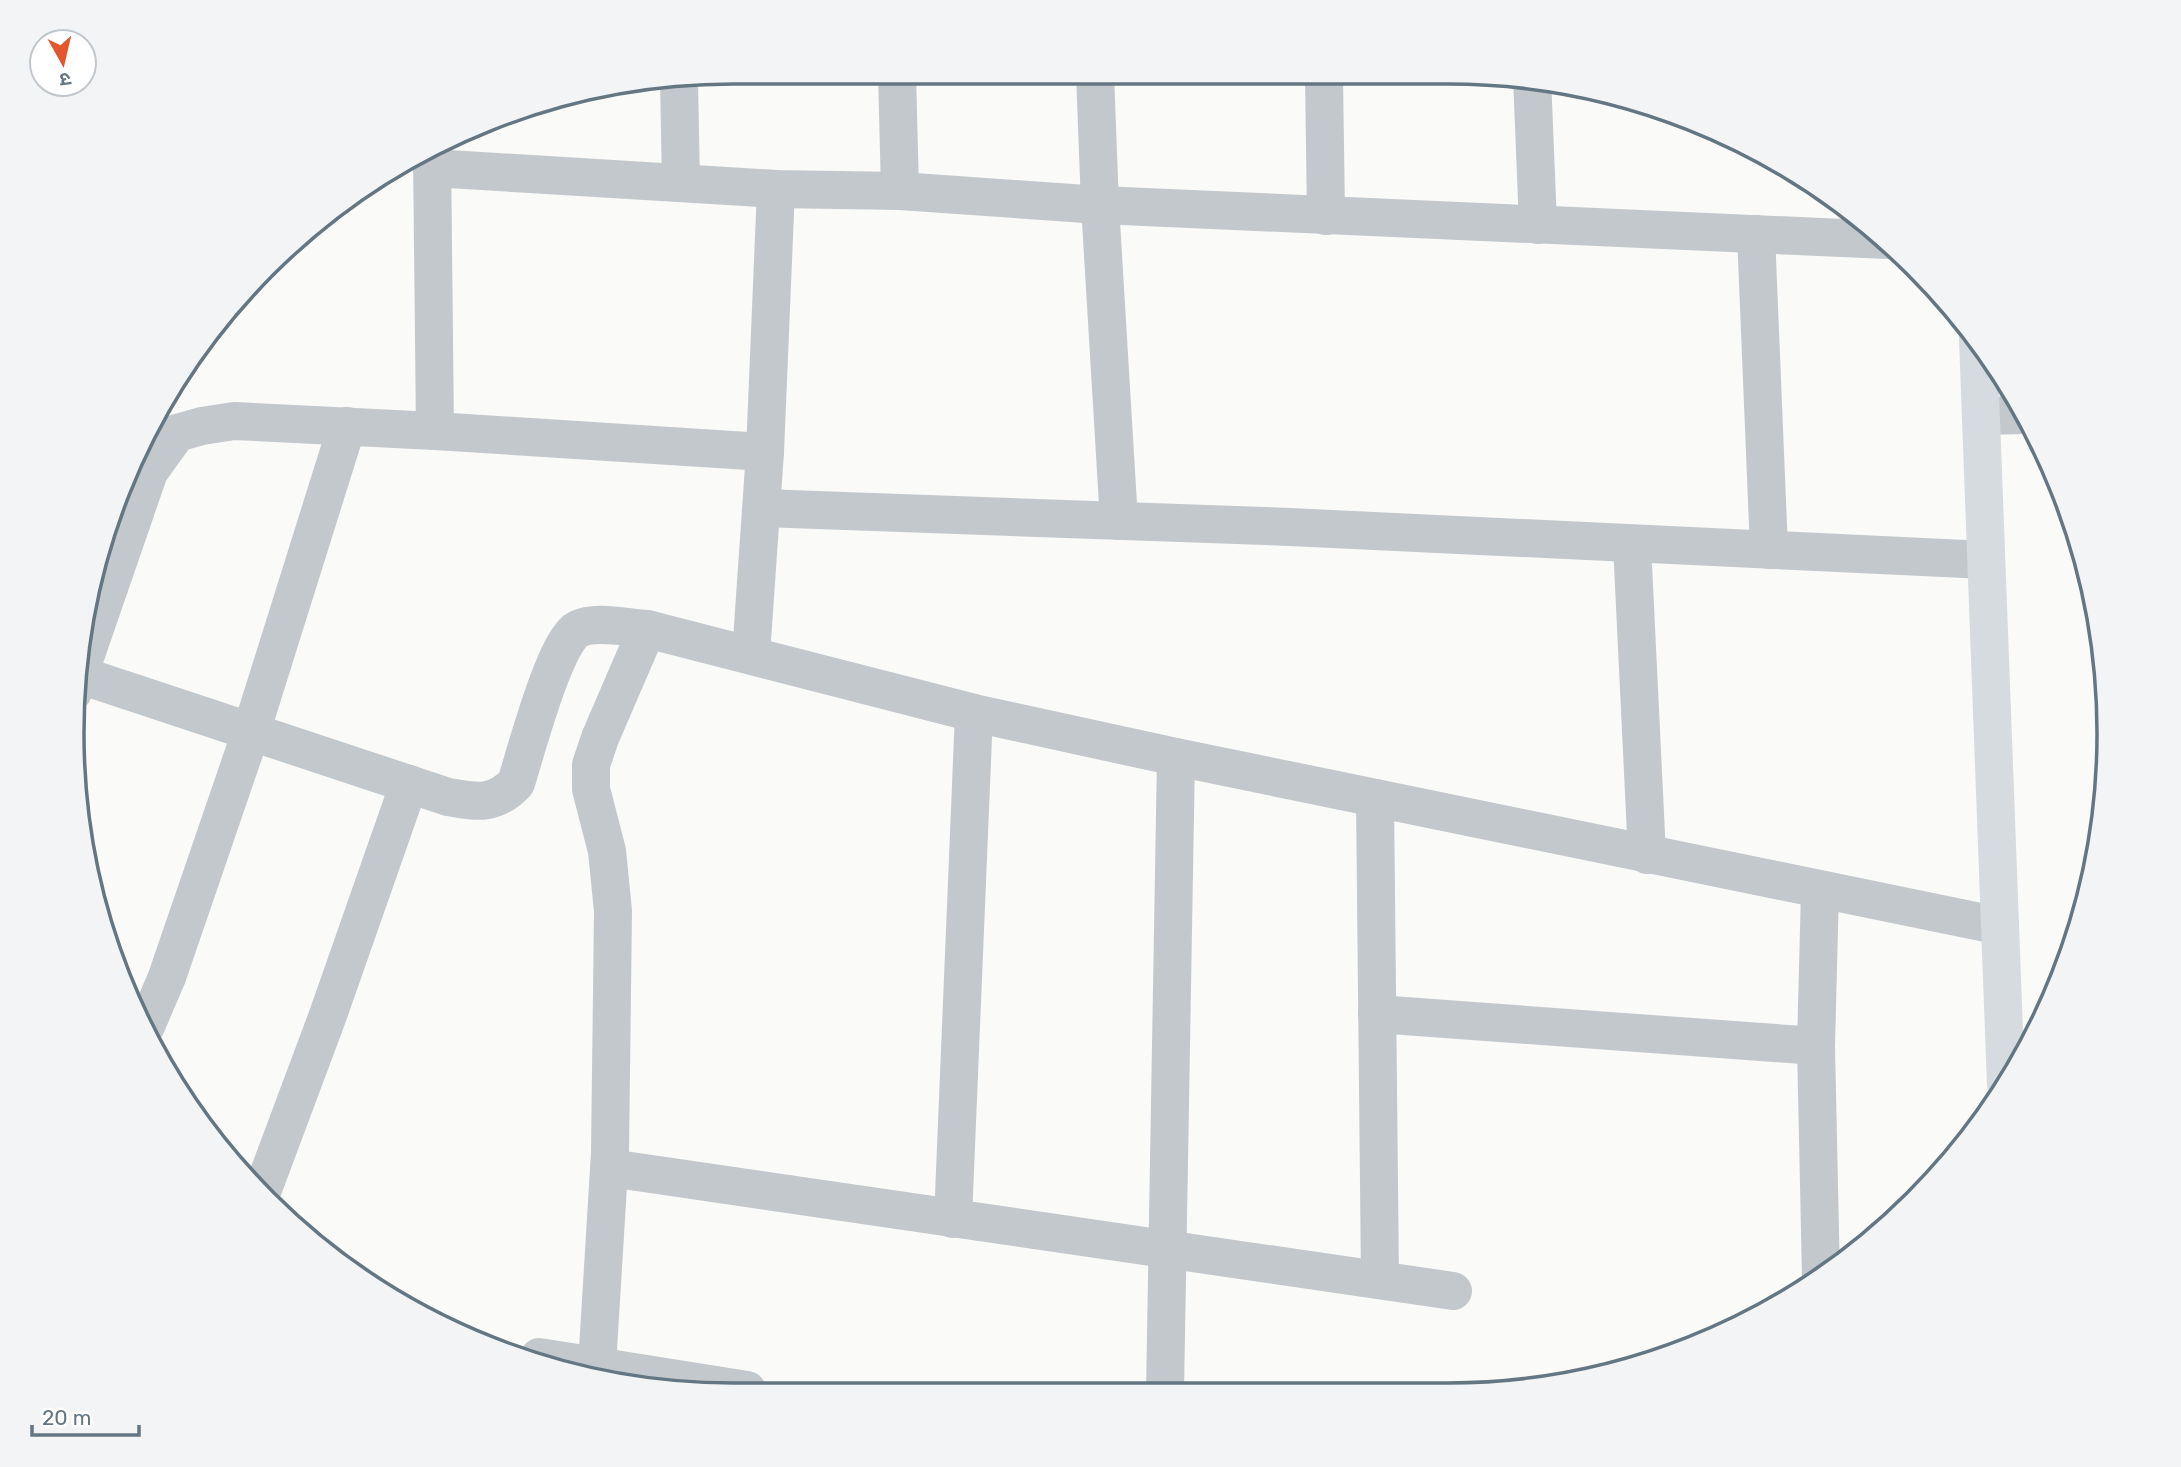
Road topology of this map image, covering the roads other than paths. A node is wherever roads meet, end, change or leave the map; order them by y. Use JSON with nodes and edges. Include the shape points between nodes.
{"nodes":[{"id":1,"x":897,"y":84,"type":"edge"},
{"id":2,"x":1095,"y":84,"type":"edge"},
{"id":3,"x":1324,"y":84,"type":"edge"},
{"id":4,"x":678,"y":87,"type":"edge"},
{"id":5,"x":1532,"y":90,"type":"edge"},
{"id":6,"x":432,"y":160,"type":"edge"},
{"id":7,"x":681,"y":183,"type":"junction"},
{"id":8,"x":776,"y":189,"type":"junction"},
{"id":9,"x":900,"y":191,"type":"junction"},
{"id":10,"x":1100,"y":205,"type":"junction"},
{"id":11,"x":1326,"y":216,"type":"junction"},
{"id":12,"x":1538,"y":225,"type":"junction"},
{"id":13,"x":1756,"y":234,"type":"junction"},
{"id":14,"x":1869,"y":239,"type":"edge"},
{"id":15,"x":1979,"y":360,"type":"edge"},
{"id":16,"x":2013,"y":415,"type":"edge"},
{"id":17,"x":1981,"y":416,"type":"junction"},
{"id":18,"x":347,"y":426,"type":"junction"},
{"id":19,"x":435,"y":431,"type":"junction"},
{"id":20,"x":765,"y":452,"type":"junction"},
{"id":21,"x":762,"y":508,"type":"junction"},
{"id":22,"x":1119,"y":521,"type":"junction"},
{"id":23,"x":1632,"y":544,"type":"junction"},
{"id":24,"x":1769,"y":550,"type":"junction"},
{"id":25,"x":1986,"y":560,"type":"junction"},
{"id":26,"x":647,"y":629,"type":"junction"},
{"id":27,"x":92,"y":635,"type":"edge"},
{"id":28,"x":751,"y":655,"type":"junction"},
{"id":29,"x":86,"y":684,"type":"edge"},
{"id":30,"x":974,"y":713,"type":"junction"},
{"id":31,"x":251,"y":732,"type":"junction"},
{"id":32,"x":1176,"y":757,"type":"junction"},
{"id":33,"x":409,"y":784,"type":"junction"},
{"id":34,"x":1374,"y":798,"type":"junction"},
{"id":35,"x":1647,"y":855,"type":"junction"},
{"id":36,"x":1820,"y":890,"type":"junction"},
{"id":37,"x":2000,"y":926,"type":"junction"},
{"id":38,"x":1377,"y":1014,"type":"junction"},
{"id":39,"x":149,"y":1018,"type":"edge"},
{"id":40,"x":1816,"y":1046,"type":"junction"},
{"id":41,"x":2005,"y":1066,"type":"edge"},
{"id":42,"x":610,"y":1168,"type":"junction"},
{"id":43,"x":265,"y":1183,"type":"edge"},
{"id":44,"x":953,"y":1219,"type":"junction"},
{"id":45,"x":1167,"y":1250,"type":"junction"},
{"id":46,"x":1821,"y":1265,"type":"edge"},
{"id":47,"x":1380,"y":1280,"type":"junction"},
{"id":48,"x":1453,"y":1291,"type":"dead end"},
{"id":49,"x":565,"y":1361,"type":"edge"},
{"id":50,"x":597,"y":1366,"type":"junction"},
{"id":51,"x":698,"y":1382,"type":"edge"},
{"id":52,"x":1165,"y":1383,"type":"edge"}],
"edges":[{"from":1,"to":9,"type":"street"},
{"from":2,"to":10,"type":"street"},
{"from":3,"to":11,"type":"street"},
{"from":4,"to":7,"type":"street"},
{"from":5,"to":12,"type":"street"},
{"from":6,"to":7,"type":"street"},
{"from":6,"to":19,"type":"street"},
{"from":7,"to":8,"type":"street"},
{"from":8,"to":9,"type":"street"},
{"from":8,"to":20,"type":"street"},
{"from":9,"to":10,"type":"street"},
{"from":10,"to":11,"type":"street"},
{"from":10,"to":22,"type":"street"},
{"from":11,"to":12,"type":"street"},
{"from":12,"to":13,"type":"street"},
{"from":13,"to":14,"type":"street"},
{"from":13,"to":24,"type":"street"},
{"from":15,"to":17,"type":"main road"},
{"from":16,"to":17,"type":"street"},
{"from":17,"to":25,"type":"main road"},
{"from":18,"to":19,"type":"street"},
{"from":18,"to":27,"type":"street","via":[[234,421],[177,433],[149,472]]},
{"from":18,"to":31,"type":"street"},
{"from":19,"to":20,"type":"street"},
{"from":20,"to":21,"type":"street"},
{"from":21,"to":22,"type":"street"},
{"from":21,"to":28,"type":"street"},
{"from":22,"to":23,"type":"street"},
{"from":23,"to":24,"type":"street"},
{"from":23,"to":35,"type":"street"},
{"from":24,"to":25,"type":"street"},
{"from":25,"to":37,"type":"main road"},
{"from":26,"to":28,"type":"street"},
{"from":26,"to":33,"type":"street","via":[[595,626],[578,629],[570,636],[553,669],[516,783],[505,794],[476,801]]},
{"from":26,"to":42,"type":"street","via":[[591,765],[591,789],[607,851],[613,911]]},
{"from":28,"to":30,"type":"street"},
{"from":29,"to":31,"type":"street"},
{"from":30,"to":32,"type":"street"},
{"from":30,"to":44,"type":"street"},
{"from":31,"to":33,"type":"street"},
{"from":31,"to":39,"type":"street"},
{"from":32,"to":34,"type":"street"},
{"from":32,"to":45,"type":"street"},
{"from":33,"to":43,"type":"street"},
{"from":34,"to":35,"type":"street"},
{"from":34,"to":38,"type":"street"},
{"from":35,"to":36,"type":"street"},
{"from":36,"to":37,"type":"street"},
{"from":36,"to":40,"type":"street"},
{"from":37,"to":41,"type":"main road"},
{"from":38,"to":40,"type":"street"},
{"from":38,"to":47,"type":"street"},
{"from":40,"to":46,"type":"street"},
{"from":42,"to":44,"type":"street"},
{"from":42,"to":50,"type":"street"},
{"from":44,"to":45,"type":"street"},
{"from":45,"to":47,"type":"street"},
{"from":45,"to":52,"type":"street"},
{"from":47,"to":48,"type":"street"},
{"from":49,"to":50,"type":"street"},
{"from":50,"to":51,"type":"street"}]}
